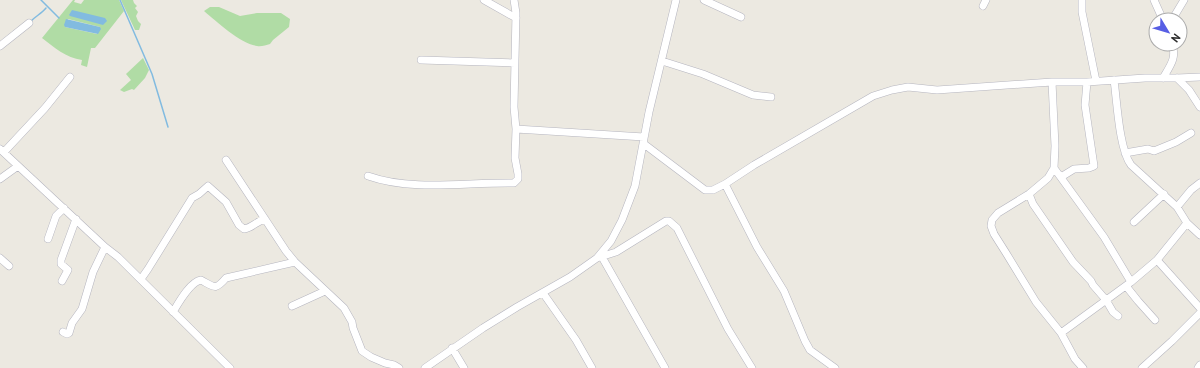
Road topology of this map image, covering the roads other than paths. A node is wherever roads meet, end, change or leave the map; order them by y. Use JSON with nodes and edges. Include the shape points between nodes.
{"nodes":[{"id":1,"x":484,"y":0,"type":"edge"},
{"id":2,"x":514,"y":0,"type":"edge"},
{"id":3,"x":676,"y":0,"type":"edge"},
{"id":4,"x":704,"y":0,"type":"edge"},
{"id":5,"x":1082,"y":0,"type":"edge"},
{"id":6,"x":1154,"y":0,"type":"edge"},
{"id":7,"x":1184,"y":0,"type":"edge"},
{"id":8,"x":1159,"y":12,"type":"edge"},
{"id":9,"x":1177,"y":12,"type":"edge"},
{"id":10,"x":741,"y":17,"type":"dead end"},
{"id":11,"x":516,"y":18,"type":"junction"},
{"id":12,"x":29,"y":23,"type":"dead end"},
{"id":13,"x":0,"y":46,"type":"edge"},
{"id":14,"x":1174,"y":52,"type":"edge"},
{"id":15,"x":421,"y":60,"type":"dead end"},
{"id":16,"x":662,"y":61,"type":"junction"},
{"id":17,"x":515,"y":63,"type":"junction"},
{"id":18,"x":70,"y":77,"type":"dead end"},
{"id":19,"x":1200,"y":77,"type":"edge"},
{"id":20,"x":1163,"y":78,"type":"junction"},
{"id":21,"x":1178,"y":78,"type":"junction"},
{"id":22,"x":1114,"y":80,"type":"junction"},
{"id":23,"x":1096,"y":81,"type":"junction"},
{"id":24,"x":1052,"y":82,"type":"junction"},
{"id":25,"x":1087,"y":82,"type":"junction"},
{"id":26,"x":770,"y":98,"type":"dead end"},
{"id":27,"x":1200,"y":107,"type":"edge"},
{"id":28,"x":516,"y":129,"type":"junction"},
{"id":29,"x":1191,"y":133,"type":"dead end"},
{"id":30,"x":644,"y":140,"type":"junction"},
{"id":31,"x":2,"y":150,"type":"edge"},
{"id":32,"x":1125,"y":153,"type":"junction"},
{"id":33,"x":226,"y":160,"type":"dead end"},
{"id":34,"x":18,"y":166,"type":"junction"},
{"id":35,"x":1054,"y":168,"type":"junction"},
{"id":36,"x":368,"y":176,"type":"dead end"},
{"id":37,"x":1061,"y":177,"type":"junction"},
{"id":38,"x":0,"y":179,"type":"edge"},
{"id":39,"x":1200,"y":183,"type":"edge"},
{"id":40,"x":725,"y":184,"type":"junction"},
{"id":41,"x":1029,"y":194,"type":"junction"},
{"id":42,"x":1164,"y":194,"type":"junction"},
{"id":43,"x":1177,"y":207,"type":"junction"},
{"id":44,"x":64,"y":208,"type":"junction"},
{"id":45,"x":76,"y":219,"type":"junction"},
{"id":46,"x":265,"y":219,"type":"junction"},
{"id":47,"x":1134,"y":222,"type":"dead end"},
{"id":48,"x":1187,"y":223,"type":"junction"},
{"id":49,"x":1200,"y":235,"type":"edge"},
{"id":50,"x":48,"y":239,"type":"dead end"},
{"id":51,"x":105,"y":247,"type":"junction"},
{"id":52,"x":0,"y":258,"type":"edge"},
{"id":53,"x":600,"y":258,"type":"junction"},
{"id":54,"x":1157,"y":260,"type":"junction"},
{"id":55,"x":295,"y":262,"type":"junction"},
{"id":56,"x":9,"y":266,"type":"dead end"},
{"id":57,"x":141,"y":279,"type":"junction"},
{"id":58,"x":62,"y":281,"type":"dead end"},
{"id":59,"x":1129,"y":284,"type":"junction"},
{"id":60,"x":325,"y":291,"type":"junction"},
{"id":61,"x":543,"y":293,"type":"junction"},
{"id":62,"x":1106,"y":300,"type":"junction"},
{"id":63,"x":292,"y":306,"type":"dead end"},
{"id":64,"x":1200,"y":308,"type":"edge"},
{"id":65,"x":173,"y":312,"type":"junction"},
{"id":66,"x":1200,"y":313,"type":"edge"},
{"id":67,"x":1118,"y":316,"type":"dead end"},
{"id":68,"x":1155,"y":320,"type":"dead end"},
{"id":69,"x":63,"y":332,"type":"dead end"},
{"id":70,"x":1061,"y":333,"type":"junction"},
{"id":71,"x":452,"y":348,"type":"junction"},
{"id":72,"x":1200,"y":365,"type":"edge"},
{"id":73,"x":230,"y":368,"type":"edge"},
{"id":74,"x":399,"y":368,"type":"edge"},
{"id":75,"x":424,"y":368,"type":"edge"},
{"id":76,"x":464,"y":368,"type":"edge"},
{"id":77,"x":592,"y":368,"type":"edge"},
{"id":78,"x":665,"y":368,"type":"edge"},
{"id":79,"x":752,"y":368,"type":"edge"},
{"id":80,"x":835,"y":368,"type":"edge"},
{"id":81,"x":1083,"y":368,"type":"edge"},
{"id":82,"x":1142,"y":368,"type":"edge"},
{"id":83,"x":1198,"y":368,"type":"edge"}],
"edges":[{"from":1,"to":11,"type":"street"},
{"from":2,"to":11,"type":"street"},
{"from":3,"to":16,"type":"street"},
{"from":4,"to":10,"type":"street"},
{"from":5,"to":23,"type":"street","via":[[1082,12]]},
{"from":6,"to":8,"type":"street"},
{"from":7,"to":9,"type":"street"},
{"from":11,"to":17,"type":"street"},
{"from":12,"to":13,"type":"street"},
{"from":14,"to":20,"type":"street"},
{"from":15,"to":17,"type":"street"},
{"from":16,"to":26,"type":"street","via":[[703,74],[753,95]]},
{"from":16,"to":30,"type":"street"},
{"from":17,"to":28,"type":"street"},
{"from":18,"to":31,"type":"street","via":[[44,108]]},
{"from":19,"to":21,"type":"street"},
{"from":20,"to":21,"type":"street"},
{"from":20,"to":22,"type":"street"},
{"from":21,"to":27,"type":"street"},
{"from":22,"to":23,"type":"street"},
{"from":22,"to":32,"type":"street"},
{"from":23,"to":25,"type":"street"},
{"from":24,"to":25,"type":"street"},
{"from":24,"to":35,"type":"street"},
{"from":24,"to":40,"type":"street","via":[[937,90],[908,87],[892,90],[873,96]]},
{"from":25,"to":37,"type":"street","via":[[1085,105],[1094,166],[1074,169]]},
{"from":28,"to":30,"type":"street"},
{"from":28,"to":36,"type":"street","via":[[515,158],[518,179],[514,183],[398,183]]},
{"from":29,"to":32,"type":"street","via":[[1154,151],[1148,148]]},
{"from":30,"to":40,"type":"street","via":[[704,190],[713,190]]},
{"from":30,"to":53,"type":"street","via":[[635,186],[622,220]]},
{"from":31,"to":34,"type":"street"},
{"from":32,"to":42,"type":"street","via":[[1131,165]]},
{"from":33,"to":46,"type":"street"},
{"from":34,"to":38,"type":"street"},
{"from":34,"to":44,"type":"street"},
{"from":35,"to":37,"type":"street"},
{"from":35,"to":41,"type":"street","via":[[1048,178]]},
{"from":37,"to":59,"type":"street","via":[[1104,237]]},
{"from":39,"to":43,"type":"street"},
{"from":40,"to":80,"type":"street","via":[[757,247],[784,291],[810,350]]},
{"from":41,"to":62,"type":"street","via":[[1033,204],[1073,262]]},
{"from":41,"to":70,"type":"street","via":[[998,213],[991,226],[1036,302]]},
{"from":42,"to":43,"type":"street"},
{"from":42,"to":47,"type":"street"},
{"from":43,"to":48,"type":"street"},
{"from":44,"to":45,"type":"street"},
{"from":44,"to":50,"type":"street","via":[[56,216]]},
{"from":45,"to":51,"type":"street"},
{"from":45,"to":58,"type":"street","via":[[61,260],[68,270]]},
{"from":46,"to":55,"type":"street"},
{"from":46,"to":57,"type":"street","via":[[244,229],[226,202],[208,186],[192,198]]},
{"from":48,"to":49,"type":"street"},
{"from":48,"to":54,"type":"street"},
{"from":51,"to":57,"type":"street"},
{"from":51,"to":69,"type":"street","via":[[93,272],[82,308],[69,333]]},
{"from":52,"to":56,"type":"street"},
{"from":53,"to":61,"type":"street"},
{"from":53,"to":78,"type":"street"},
{"from":53,"to":79,"type":"street","via":[[616,252],[669,221],[677,228],[728,329]]},
{"from":54,"to":59,"type":"street"},
{"from":54,"to":64,"type":"street"},
{"from":55,"to":60,"type":"street"},
{"from":55,"to":65,"type":"street","via":[[226,278],[221,284],[212,287],[197,280]]},
{"from":57,"to":65,"type":"street"},
{"from":59,"to":62,"type":"street"},
{"from":59,"to":68,"type":"street","via":[[1138,301]]},
{"from":60,"to":63,"type":"street"},
{"from":60,"to":74,"type":"street","via":[[344,308],[362,351]]},
{"from":61,"to":71,"type":"street"},
{"from":61,"to":77,"type":"street"},
{"from":62,"to":67,"type":"street"},
{"from":62,"to":70,"type":"street"},
{"from":65,"to":73,"type":"street"},
{"from":66,"to":82,"type":"street"},
{"from":70,"to":81,"type":"street"},
{"from":71,"to":75,"type":"street"},
{"from":71,"to":76,"type":"street"},
{"from":72,"to":83,"type":"street"}]}
